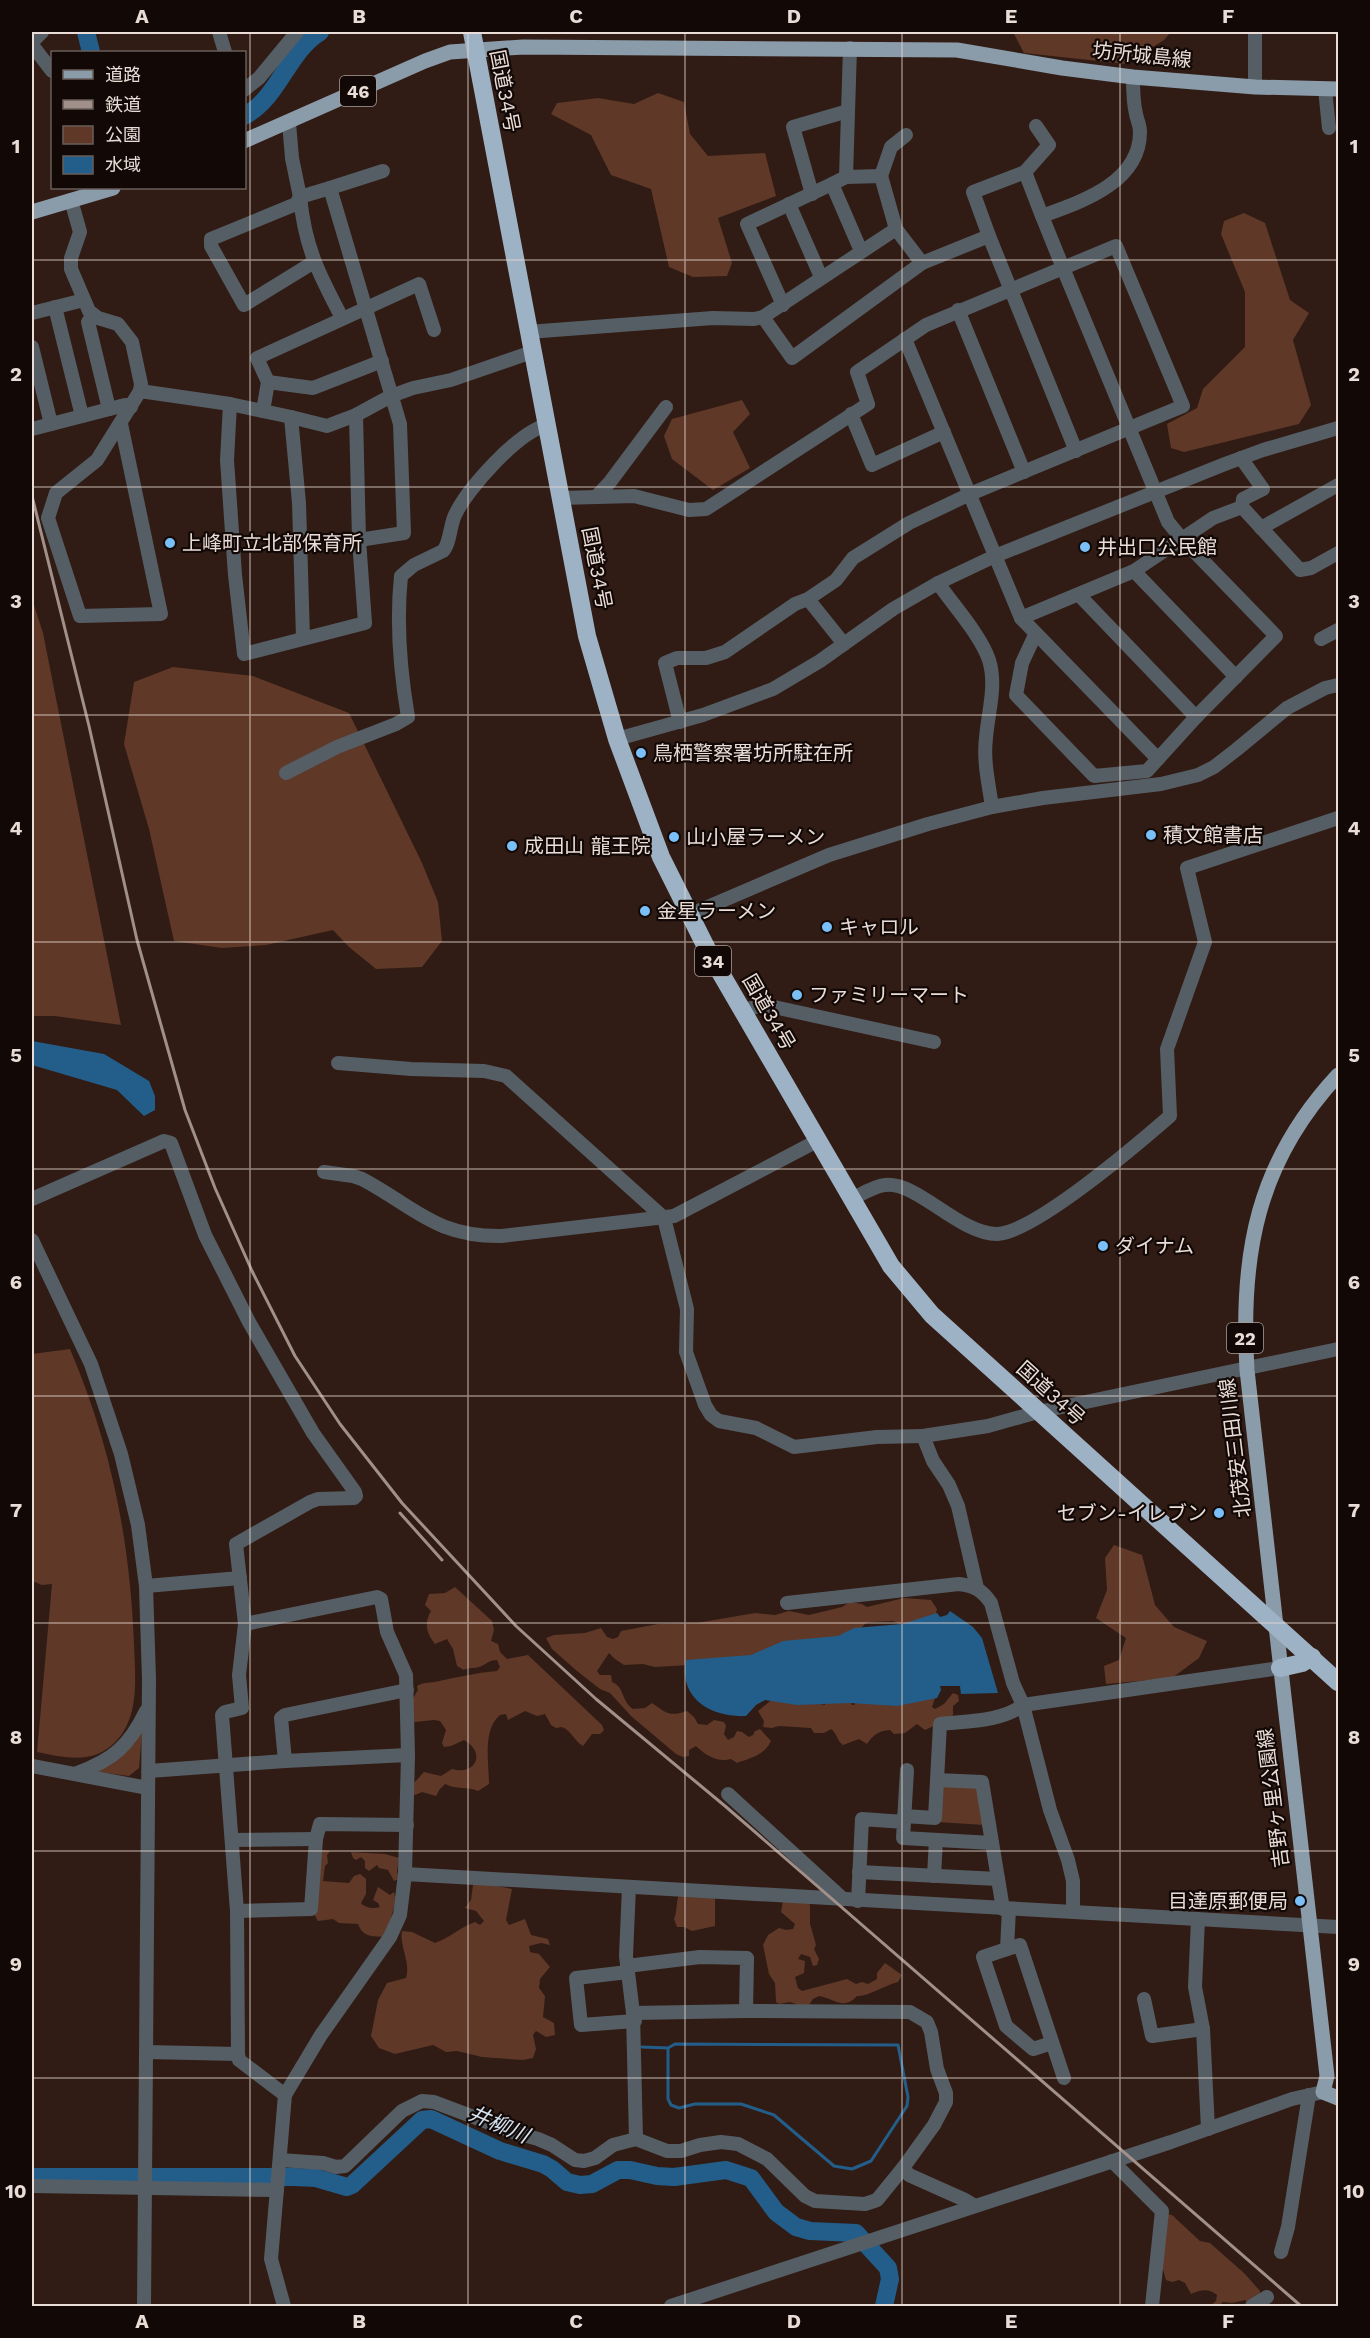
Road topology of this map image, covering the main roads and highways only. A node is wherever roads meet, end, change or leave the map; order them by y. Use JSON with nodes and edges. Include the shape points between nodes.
{"nodes":[{"id":1,"x":472,"y":32,"type":"edge"},
{"id":2,"x":474,"y":51,"type":"junction"},
{"id":3,"x":1332,"y":89,"type":"edge"},
{"id":4,"x":246,"y":139,"type":"edge"},
{"id":5,"x":110,"y":189,"type":"edge"},
{"id":6,"x":32,"y":212,"type":"edge"},
{"id":7,"x":1338,"y":1075,"type":"edge"},
{"id":8,"x":1276,"y":1624,"type":"junction"},
{"id":9,"x":1312,"y":1657,"type":"junction"},
{"id":10,"x":1280,"y":1668,"type":"junction"},
{"id":11,"x":1338,"y":1682,"type":"edge"},
{"id":12,"x":1338,"y":2098,"type":"edge"}],
"edges":[{"from":1,"to":2,"type":"highway","name":"国道34号","number":"34"},
{"from":2,"to":3,"type":"main road","name":"坊所城島線","via":[[523,47],[957,50],[1133,77]]},
{"from":2,"to":4,"type":"main road","number":"46","via":[[450,52],[425,61]]},
{"from":2,"to":8,"type":"highway","name":"国道34号","number":"34","via":[[587,636],[617,740],[661,857],[689,915],[891,1266],[932,1315]]},
{"from":5,"to":6,"type":"main road"},
{"from":7,"to":8,"type":"main road","name":"北茂安三田川線","number":"22","via":[[1285,1146],[1268,1183],[1255,1227],[1247,1283],[1247,1370]]},
{"from":8,"to":9,"type":"highway","name":"国道34号","number":"34"},
{"from":8,"to":10,"type":"main road","name":"吉野ヶ里公園線"},
{"from":9,"to":10,"type":"highway"},
{"from":9,"to":11,"type":"highway","name":"国道34号","number":"34"},
{"from":10,"to":12,"type":"main road","name":"吉野ヶ里公園線","via":[[1327,2076],[1316,2094]]}]}
